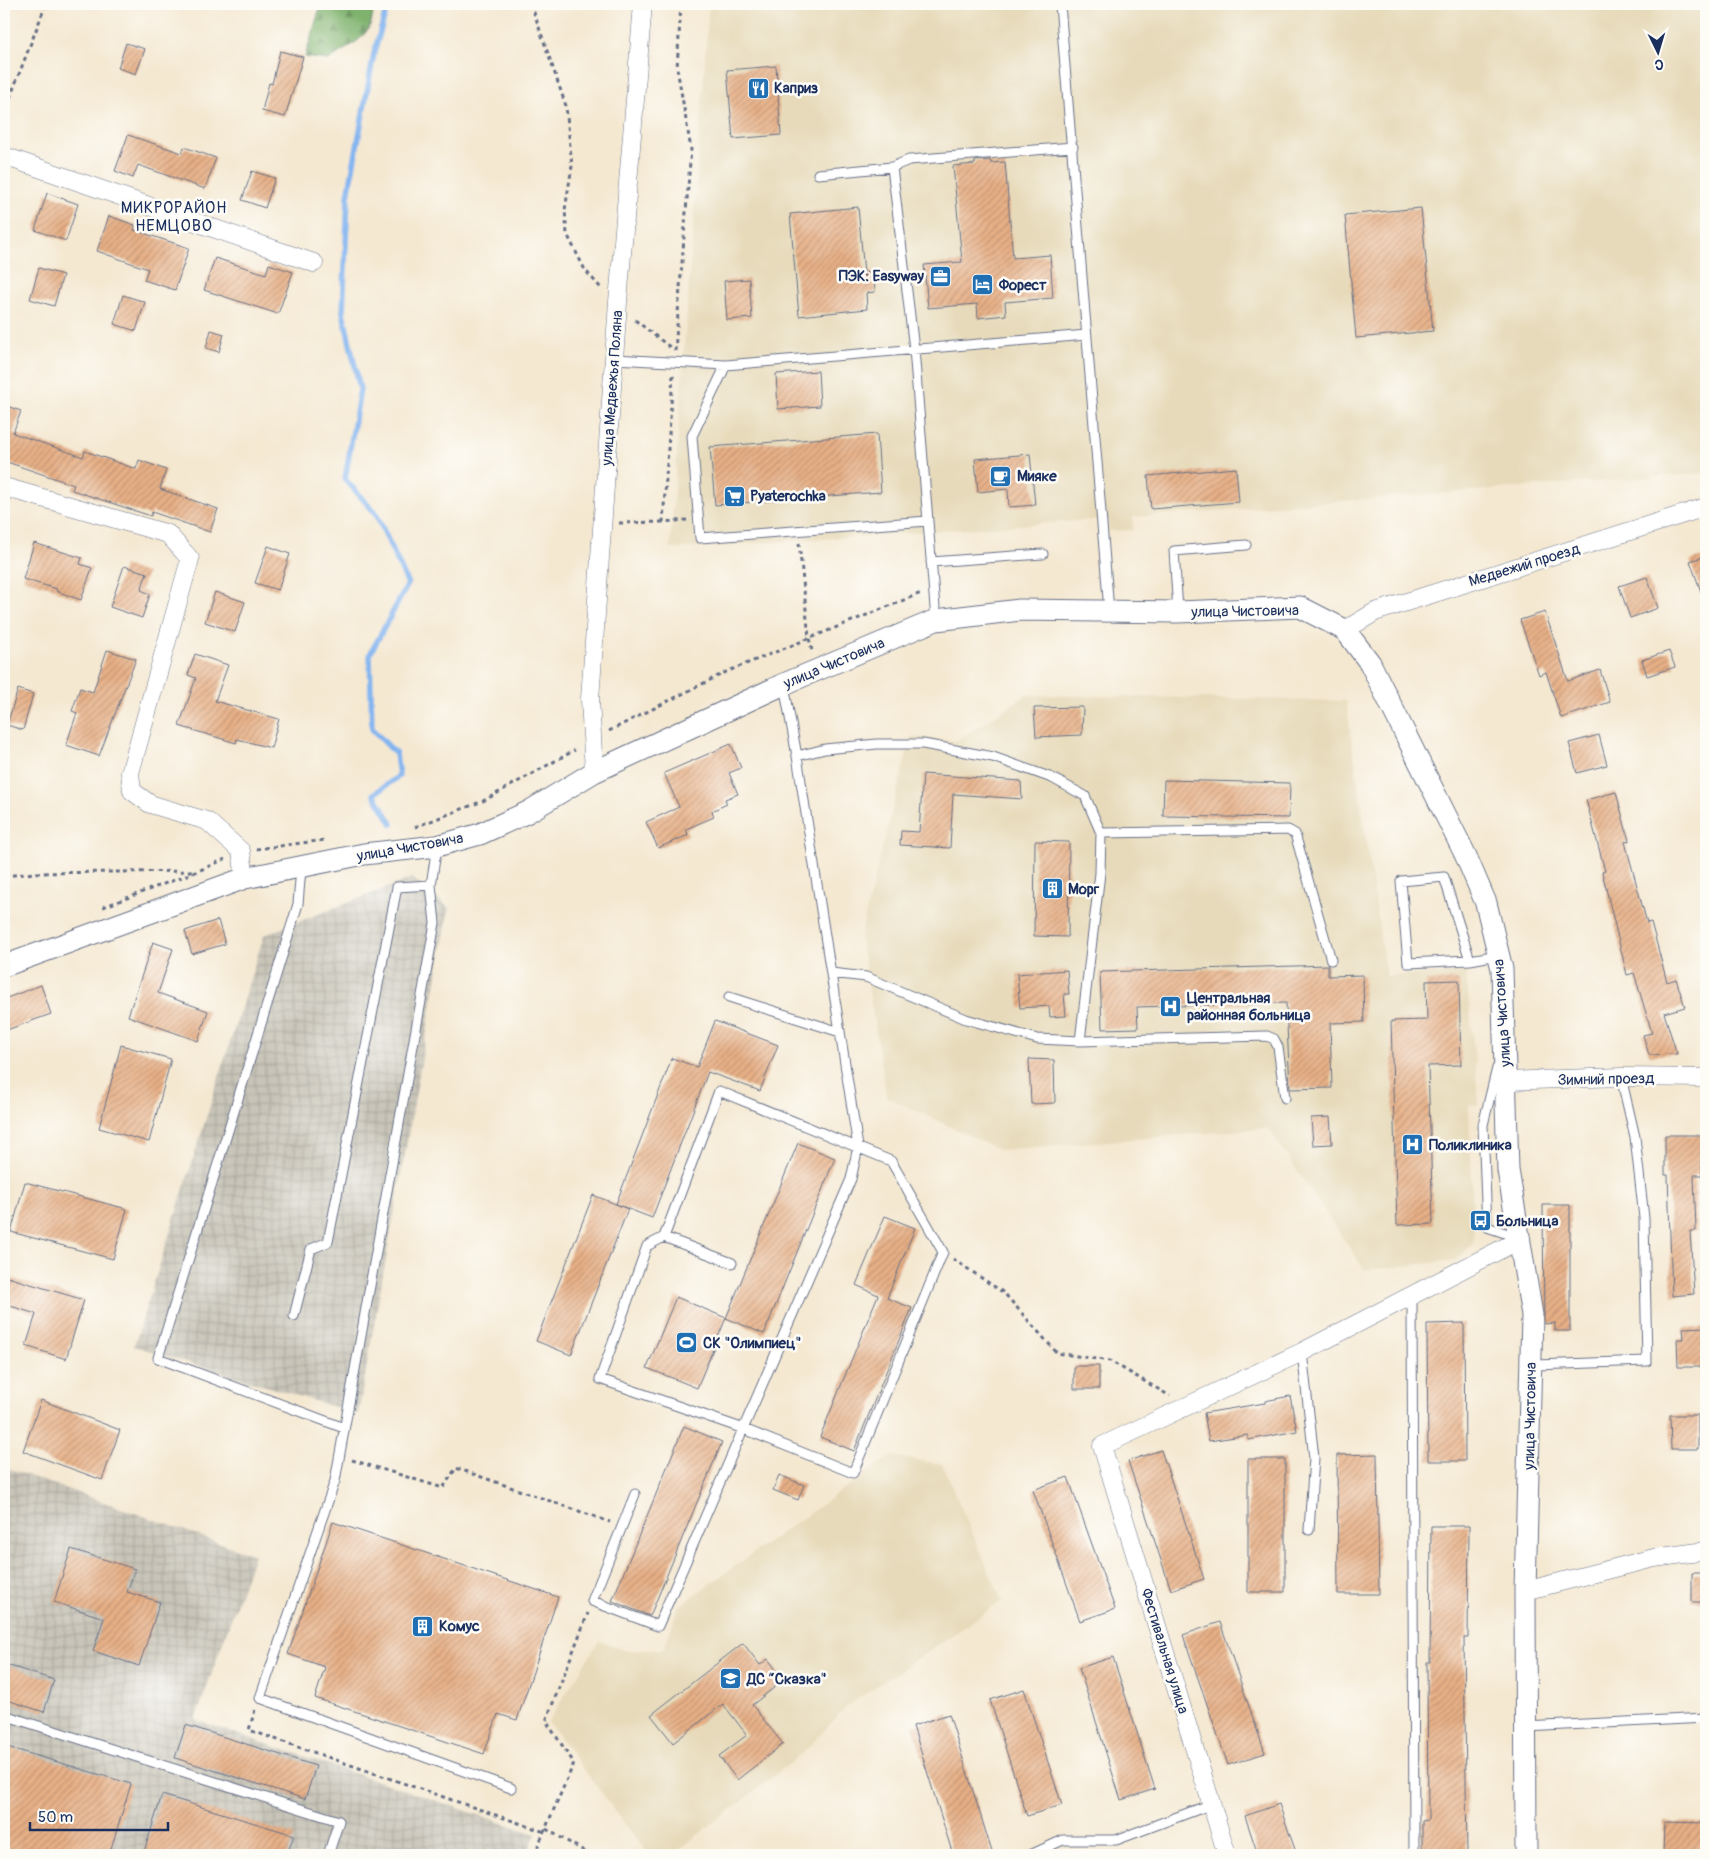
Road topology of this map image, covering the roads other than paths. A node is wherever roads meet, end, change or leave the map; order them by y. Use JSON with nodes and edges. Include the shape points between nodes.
{"nodes":[{"id":1,"x":643,"y":4,"type":"edge"},
{"id":2,"x":1060,"y":4,"type":"edge"},
{"id":3,"x":1073,"y":147,"type":"junction"},
{"id":4,"x":4,"y":156,"type":"edge"},
{"id":5,"x":892,"y":167,"type":"junction"},
{"id":6,"x":818,"y":174,"type":"dead end"},
{"id":7,"x":314,"y":263,"type":"dead end"},
{"id":8,"x":1087,"y":336,"type":"junction"},
{"id":9,"x":914,"y":349,"type":"junction"},
{"id":10,"x":614,"y":359,"type":"junction"},
{"id":11,"x":726,"y":365,"type":"junction"},
{"id":12,"x":4,"y":486,"type":"edge"},
{"id":13,"x":1706,"y":508,"type":"edge"},
{"id":14,"x":928,"y":522,"type":"junction"},
{"id":15,"x":1246,"y":545,"type":"dead end"},
{"id":16,"x":1043,"y":554,"type":"dead end"},
{"id":17,"x":931,"y":562,"type":"junction"},
{"id":18,"x":1109,"y":611,"type":"junction"},
{"id":19,"x":1178,"y":612,"type":"junction"},
{"id":20,"x":936,"y":620,"type":"junction"},
{"id":21,"x":1345,"y":630,"type":"junction"},
{"id":22,"x":784,"y":684,"type":"junction"},
{"id":23,"x":798,"y":756,"type":"junction"},
{"id":24,"x":594,"y":772,"type":"junction"},
{"id":25,"x":1101,"y":833,"type":"junction"},
{"id":26,"x":437,"y":846,"type":"junction"},
{"id":27,"x":301,"y":867,"type":"junction"},
{"id":28,"x":245,"y":878,"type":"junction"},
{"id":29,"x":430,"y":884,"type":"junction"},
{"id":30,"x":1498,"y":955,"type":"junction"},
{"id":31,"x":1331,"y":960,"type":"dead end"},
{"id":32,"x":1470,"y":960,"type":"junction"},
{"id":33,"x":4,"y":966,"type":"edge"},
{"id":34,"x":831,"y":973,"type":"junction"},
{"id":35,"x":729,"y":997,"type":"dead end"},
{"id":36,"x":840,"y":1032,"type":"junction"},
{"id":37,"x":1080,"y":1041,"type":"junction"},
{"id":38,"x":1504,"y":1044,"type":"junction"},
{"id":39,"x":1621,"y":1077,"type":"junction"},
{"id":40,"x":1706,"y":1078,"type":"edge"},
{"id":41,"x":1507,"y":1081,"type":"junction"},
{"id":42,"x":1285,"y":1098,"type":"dead end"},
{"id":43,"x":858,"y":1147,"type":"junction"},
{"id":44,"x":664,"y":1237,"type":"junction"},
{"id":45,"x":1521,"y":1239,"type":"junction"},
{"id":46,"x":732,"y":1263,"type":"dead end"},
{"id":47,"x":1412,"y":1297,"type":"junction"},
{"id":48,"x":294,"y":1316,"type":"dead end"},
{"id":49,"x":1302,"y":1352,"type":"junction"},
{"id":50,"x":1536,"y":1364,"type":"dead end"},
{"id":51,"x":344,"y":1428,"type":"junction"},
{"id":52,"x":744,"y":1428,"type":"junction"},
{"id":53,"x":636,"y":1494,"type":"dead end"},
{"id":54,"x":1309,"y":1530,"type":"dead end"},
{"id":55,"x":1706,"y":1551,"type":"edge"},
{"id":56,"x":1525,"y":1590,"type":"junction"},
{"id":57,"x":4,"y":1715,"type":"edge"},
{"id":58,"x":1706,"y":1718,"type":"edge"},
{"id":59,"x":1525,"y":1727,"type":"junction"},
{"id":60,"x":511,"y":1788,"type":"dead end"},
{"id":61,"x":1212,"y":1804,"type":"junction"},
{"id":62,"x":328,"y":1855,"type":"edge"},
{"id":63,"x":1030,"y":1855,"type":"edge"},
{"id":64,"x":1227,"y":1855,"type":"edge"},
{"id":65,"x":1414,"y":1855,"type":"edge"},
{"id":66,"x":1526,"y":1855,"type":"edge"}],
"edges":[{"from":1,"to":10,"type":"street","name":"улица Медвежья Поляна"},
{"from":2,"to":3,"type":"lane"},
{"from":3,"to":5,"type":"lane","via":[[909,160]]},
{"from":3,"to":8,"type":"lane"},
{"from":4,"to":7,"type":"street"},
{"from":5,"to":6,"type":"lane"},
{"from":5,"to":9,"type":"lane"},
{"from":8,"to":9,"type":"lane"},
{"from":8,"to":18,"type":"lane"},
{"from":9,"to":11,"type":"lane"},
{"from":9,"to":14,"type":"lane"},
{"from":10,"to":11,"type":"lane"},
{"from":10,"to":24,"type":"street","name":"улица Медвежья Поляна","via":[[590,699]]},
{"from":11,"to":14,"type":"lane","via":[[692,436],[700,538]]},
{"from":12,"to":28,"type":"street","via":[[168,534],[190,559],[130,773],[132,791],[150,804],[207,821],[241,851]]},
{"from":13,"to":21,"type":"street","name":"Медвежий проезд","via":[[1375,612]]},
{"from":14,"to":17,"type":"lane"},
{"from":15,"to":19,"type":"lane","via":[[1174,551]]},
{"from":16,"to":17,"type":"lane"},
{"from":17,"to":20,"type":"lane"},
{"from":18,"to":19,"type":"street","name":"улица Чистовича"},
{"from":18,"to":20,"type":"street","name":"улица Чистовича","via":[[1020,610]]},
{"from":19,"to":21,"type":"street","name":"улица Чистовича","via":[[1300,607]]},
{"from":20,"to":22,"type":"street","name":"улица Чистовича"},
{"from":21,"to":30,"type":"street","name":"улица Чистовича","via":[[1370,663],[1465,854],[1486,903]]},
{"from":22,"to":23,"type":"lane"},
{"from":22,"to":24,"type":"street","name":"улица Чистовича"},
{"from":23,"to":25,"type":"lane","via":[[825,749],[923,744],[993,757],[1052,778],[1085,796]]},
{"from":23,"to":34,"type":"lane"},
{"from":24,"to":26,"type":"street","name":"улица Чистовича","via":[[520,816],[480,834]]},
{"from":25,"to":31,"type":"lane","via":[[1288,830],[1295,834]]},
{"from":25,"to":37,"type":"lane","via":[[1100,873]]},
{"from":26,"to":27,"type":"street","name":"улица Чистовича","via":[[364,854]]},
{"from":26,"to":29,"type":"lane"},
{"from":27,"to":28,"type":"street","name":"улица Чистовича"},
{"from":27,"to":51,"type":"lane","via":[[298,904],[158,1358]]},
{"from":28,"to":33,"type":"street","name":"улица Чистовича"},
{"from":29,"to":48,"type":"lane","via":[[397,888],[328,1242],[311,1249]]},
{"from":29,"to":51,"type":"lane","via":[[436,923]]},
{"from":30,"to":32,"type":"lane"},
{"from":30,"to":38,"type":"street","name":"улица Чистовича","via":[[1502,969]]},
{"from":32,"to":32,"type":"lane","via":[[1408,963],[1401,881],[1444,877]]},
{"from":34,"to":36,"type":"lane"},
{"from":34,"to":37,"type":"lane","via":[[866,977],[966,1019],[1037,1039]]},
{"from":35,"to":36,"type":"lane"},
{"from":36,"to":43,"type":"lane"},
{"from":37,"to":42,"type":"lane","via":[[1267,1036],[1274,1039],[1278,1047]]},
{"from":38,"to":41,"type":"street","name":"улица Чистовича"},
{"from":38,"to":45,"type":"lane","via":[[1483,1125],[1487,1227]]},
{"from":39,"to":40,"type":"street","name":"Зимний проезд"},
{"from":39,"to":41,"type":"street","name":"Зимний проезд"},
{"from":39,"to":50,"type":"lane","via":[[1635,1137],[1644,1218],[1647,1361]]},
{"from":41,"to":45,"type":"street","name":"улица Чистовича","via":[[1508,1170]]},
{"from":43,"to":44,"type":"lane","via":[[719,1092]]},
{"from":43,"to":52,"type":"lane","via":[[852,1179]]},
{"from":43,"to":52,"type":"lane","via":[[891,1161],[943,1252],[853,1473]]},
{"from":44,"to":46,"type":"lane"},
{"from":44,"to":52,"type":"lane","via":[[647,1246],[600,1379]]},
{"from":45,"to":47,"type":"street"},
{"from":45,"to":56,"type":"street","name":"улица Чистовича","via":[[1532,1315]]},
{"from":47,"to":49,"type":"street"},
{"from":47,"to":65,"type":"lane"},
{"from":49,"to":54,"type":"lane","via":[[1314,1458]]},
{"from":49,"to":61,"type":"street","name":"Фестивальная улица","via":[[1102,1446]]},
{"from":51,"to":60,"type":"lane","via":[[335,1481],[260,1698]]},
{"from":52,"to":53,"type":"lane","via":[[658,1626],[592,1601]]},
{"from":55,"to":56,"type":"street","via":[[1654,1558]]},
{"from":56,"to":59,"type":"street","name":"улица Чистовича"},
{"from":57,"to":62,"type":"lane","via":[[339,1821]]},
{"from":58,"to":59,"type":"lane"},
{"from":59,"to":66,"type":"street","name":"улица Чистовича"},
{"from":61,"to":63,"type":"lane","via":[[1116,1840],[1063,1840]]},
{"from":61,"to":64,"type":"street","name":"Фестивальная улица"}]}
